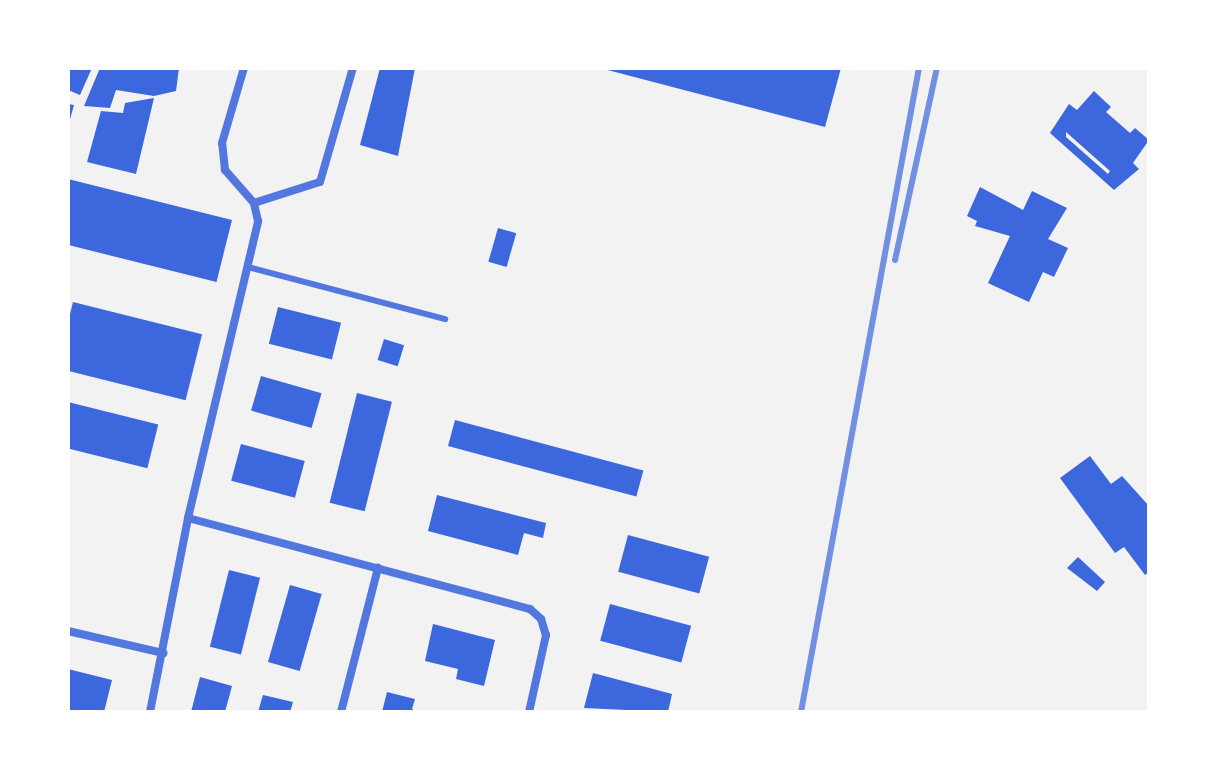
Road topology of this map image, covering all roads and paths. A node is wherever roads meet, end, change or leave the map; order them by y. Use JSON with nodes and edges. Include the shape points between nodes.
{"nodes":[{"id":1,"x":244,"y":68,"type":"edge"},
{"id":2,"x":353,"y":68,"type":"edge"},
{"id":3,"x":254,"y":203,"type":"junction"},
{"id":4,"x":248,"y":267,"type":"junction"},
{"id":5,"x":445,"y":319,"type":"dead end"},
{"id":6,"x":188,"y":518,"type":"junction"},
{"id":7,"x":378,"y":568,"type":"junction"},
{"id":8,"x":68,"y":631,"type":"edge"},
{"id":9,"x":163,"y":653,"type":"junction"},
{"id":10,"x":150,"y":712,"type":"edge"},
{"id":11,"x":341,"y":712,"type":"edge"},
{"id":12,"x":529,"y":712,"type":"edge"}],
"edges":[{"from":1,"to":3,"type":"street","via":[[222,143],[225,170]]},
{"from":2,"to":3,"type":"street","via":[[320,182]]},
{"from":3,"to":4,"type":"street","via":[[258,221]]},
{"from":4,"to":5,"type":"lane"},
{"from":4,"to":6,"type":"street"},
{"from":6,"to":7,"type":"street"},
{"from":6,"to":9,"type":"street"},
{"from":7,"to":11,"type":"street"},
{"from":7,"to":12,"type":"street","via":[[536,614],[546,635]]},
{"from":8,"to":9,"type":"street"},
{"from":9,"to":10,"type":"street"}]}
